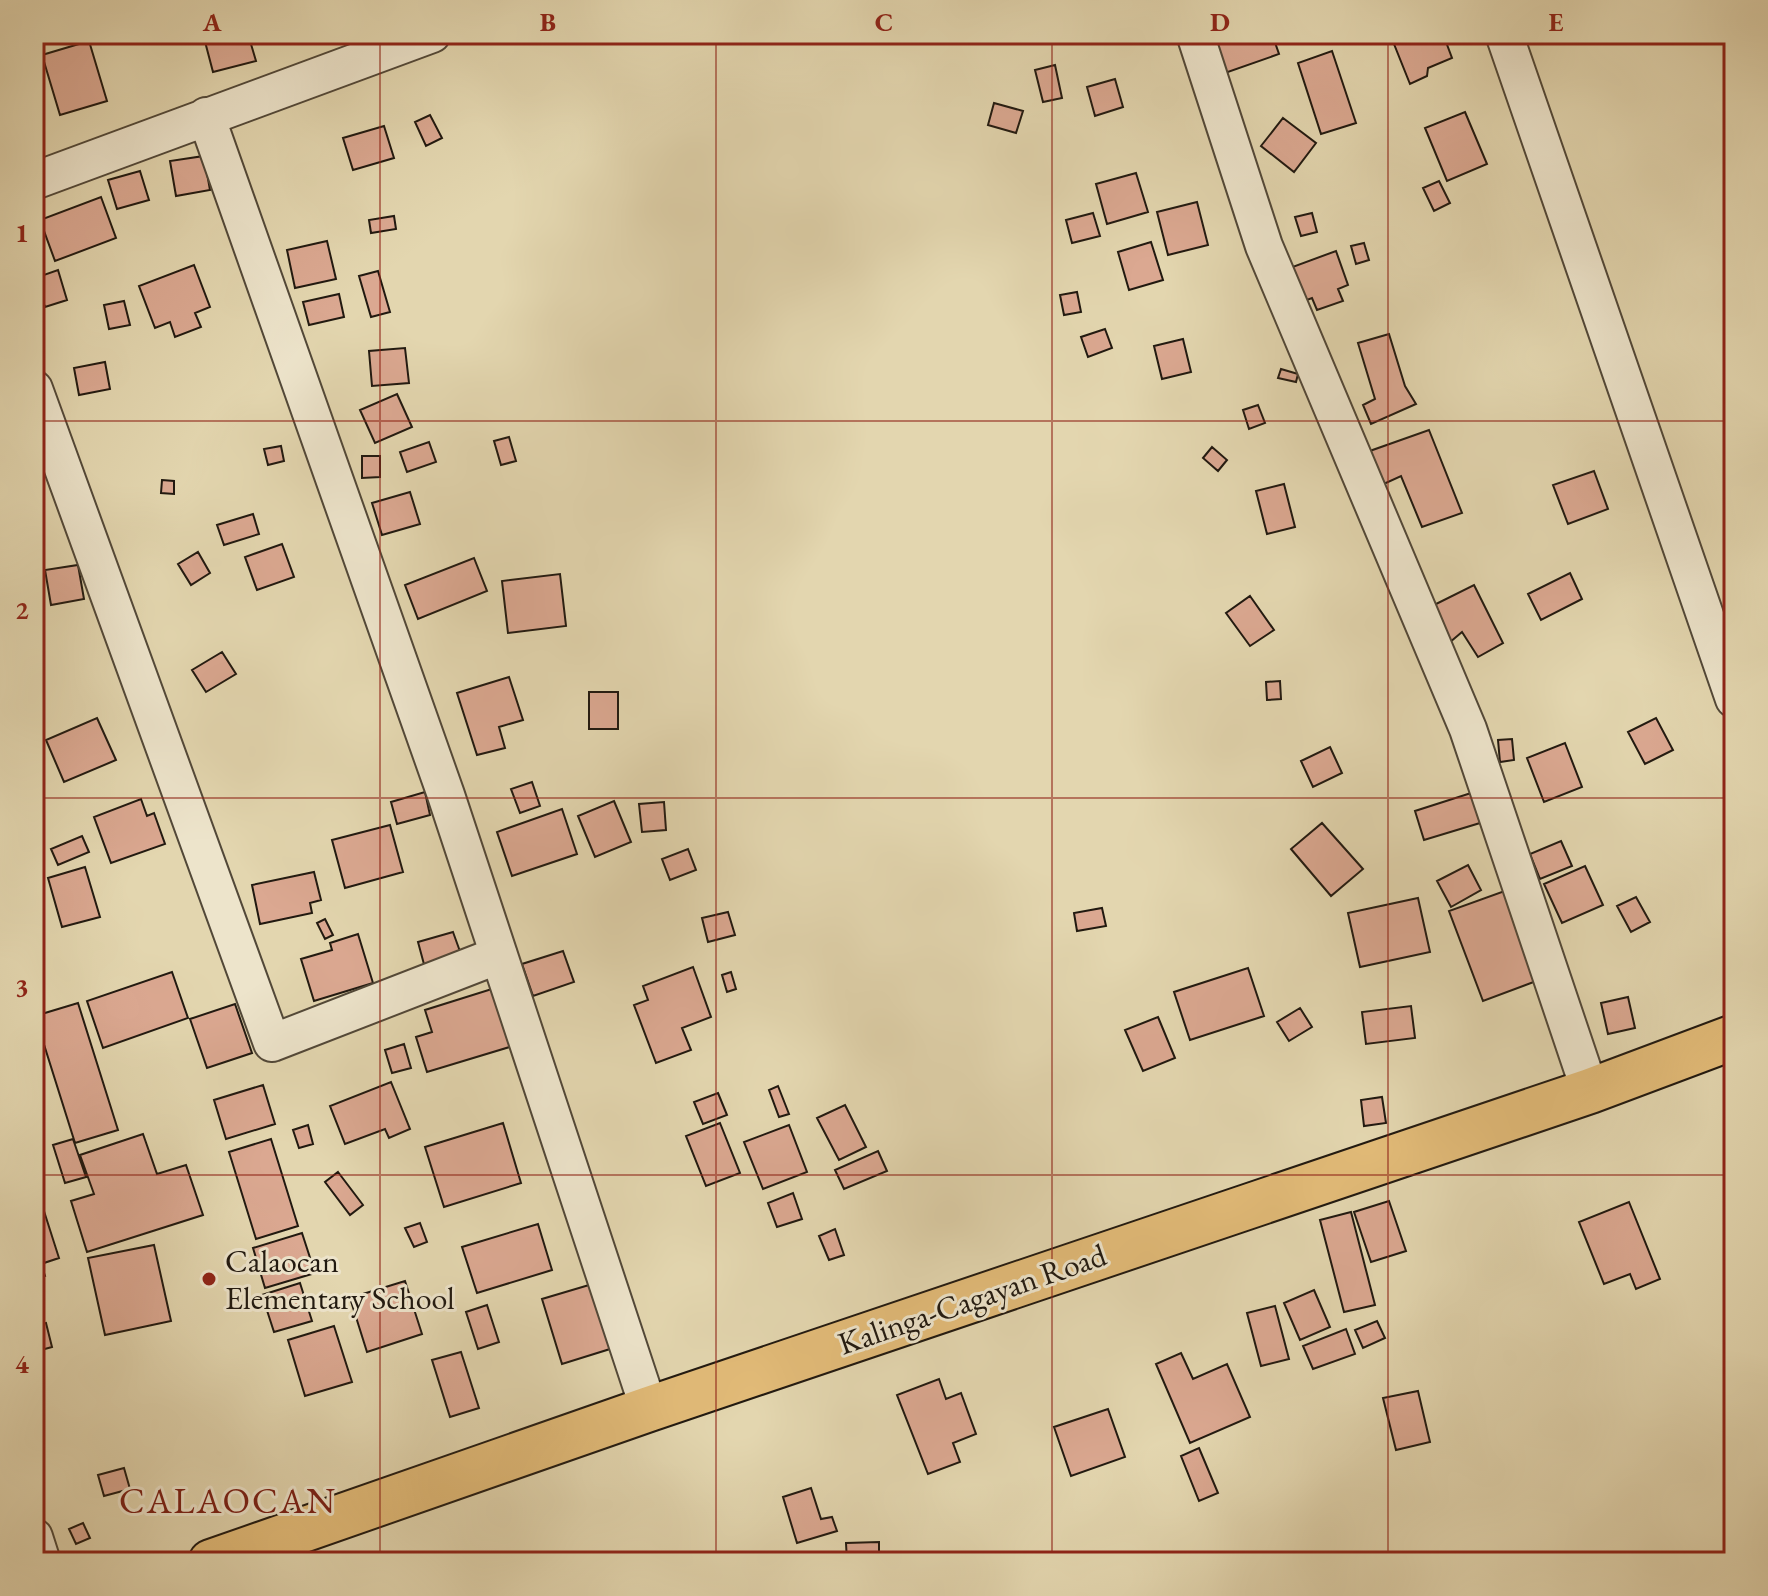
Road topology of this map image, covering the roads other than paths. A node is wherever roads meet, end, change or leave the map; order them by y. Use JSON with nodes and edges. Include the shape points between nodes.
{"nodes":[{"id":1,"x":432,"y":34,"type":"edge"},
{"id":2,"x":1195,"y":34,"type":"edge"},
{"id":3,"x":1504,"y":34,"type":"edge"},
{"id":4,"x":206,"y":116,"type":"junction"},
{"id":5,"x":34,"y":181,"type":"edge"},
{"id":6,"x":34,"y":389,"type":"edge"},
{"id":7,"x":1734,"y":699,"type":"edge"},
{"id":8,"x":499,"y":955,"type":"junction"},
{"id":9,"x":1734,"y":1037,"type":"edge"},
{"id":10,"x":1590,"y":1091,"type":"junction"},
{"id":11,"x":649,"y":1409,"type":"junction"},
{"id":12,"x":34,"y":1537,"type":"edge"},
{"id":13,"x":42,"y":1562,"type":"edge"},
{"id":14,"x":211,"y":1562,"type":"edge"}],
"edges":[{"from":1,"to":4,"type":"street"},
{"from":2,"to":10,"type":"street","via":[[1264,246],[1468,729]]},
{"from":3,"to":7,"type":"street"},
{"from":4,"to":5,"type":"street"},
{"from":4,"to":8,"type":"street"},
{"from":6,"to":8,"type":"street","via":[[272,1043]]},
{"from":8,"to":11,"type":"street"},
{"from":9,"to":10,"type":"highway","name":"Kalinga-Cagayan Road"},
{"from":10,"to":11,"type":"highway","name":"Kalinga-Cagayan Road"},
{"from":11,"to":14,"type":"highway","name":"Kalinga-Cagayan Road"},
{"from":12,"to":13,"type":"street"}]}
